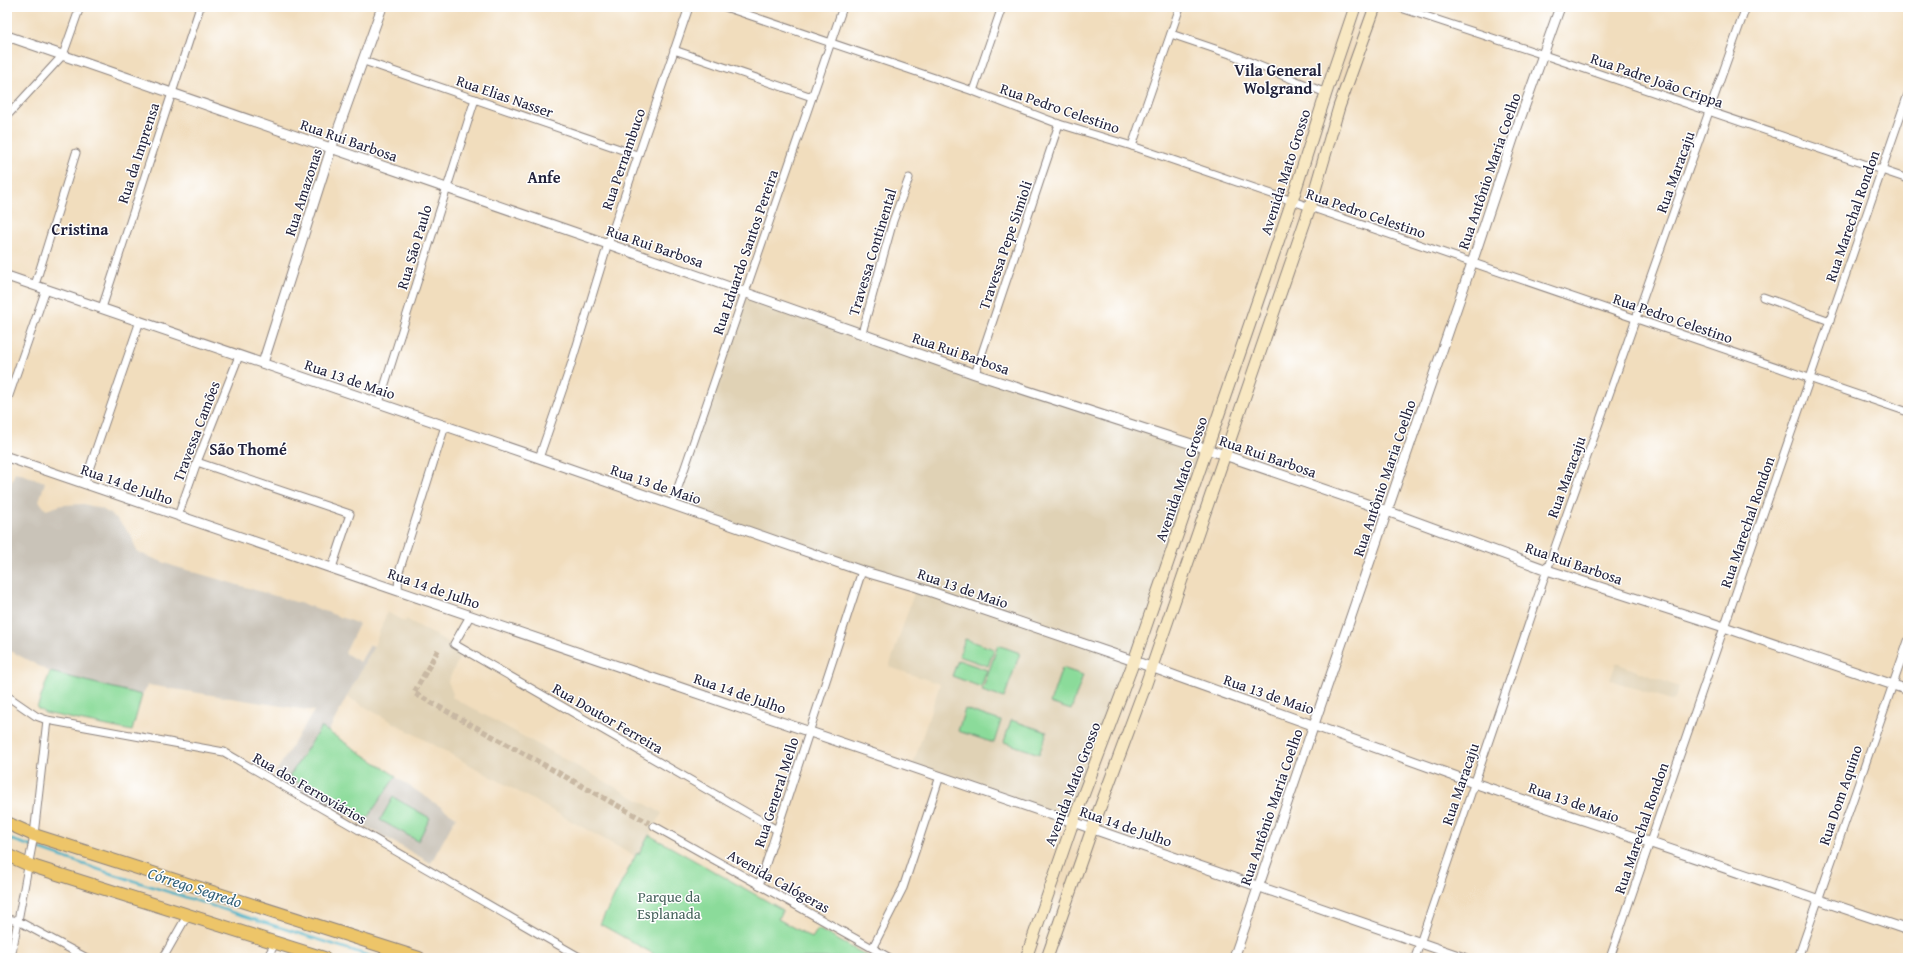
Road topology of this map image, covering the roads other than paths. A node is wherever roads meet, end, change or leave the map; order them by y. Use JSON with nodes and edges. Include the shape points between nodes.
{"nodes":[{"id":1,"x":80,"y":7,"type":"edge"},
{"id":2,"x":200,"y":7,"type":"edge"},
{"id":3,"x":382,"y":7,"type":"edge"},
{"id":4,"x":689,"y":7,"type":"edge"},
{"id":5,"x":725,"y":7,"type":"edge"},
{"id":6,"x":843,"y":7,"type":"edge"},
{"id":7,"x":1002,"y":7,"type":"edge"},
{"id":8,"x":1180,"y":7,"type":"edge"},
{"id":9,"x":1355,"y":7,"type":"edge"},
{"id":10,"x":1375,"y":7,"type":"edge"},
{"id":11,"x":1398,"y":7,"type":"edge"},
{"id":12,"x":1560,"y":7,"type":"edge"},
{"id":13,"x":1746,"y":7,"type":"edge"},
{"id":14,"x":1170,"y":34,"type":"junction"},
{"id":15,"x":7,"y":36,"type":"edge"},
{"id":16,"x":831,"y":43,"type":"junction"},
{"id":17,"x":674,"y":50,"type":"junction"},
{"id":18,"x":63,"y":55,"type":"junction"},
{"id":19,"x":1544,"y":55,"type":"junction"},
{"id":20,"x":364,"y":61,"type":"junction"},
{"id":21,"x":973,"y":91,"type":"junction"},
{"id":22,"x":171,"y":93,"type":"junction"},
{"id":23,"x":1326,"y":93,"type":"junction"},
{"id":24,"x":1908,"y":94,"type":"edge"},
{"id":25,"x":812,"y":97,"type":"junction"},
{"id":26,"x":475,"y":99,"type":"junction"},
{"id":27,"x":1339,"y":107,"type":"junction"},
{"id":28,"x":1710,"y":112,"type":"junction"},
{"id":29,"x":7,"y":116,"type":"edge"},
{"id":30,"x":1059,"y":124,"type":"junction"},
{"id":31,"x":1132,"y":146,"type":"junction"},
{"id":32,"x":332,"y":149,"type":"junction"},
{"id":33,"x":76,"y":153,"type":"dead end"},
{"id":34,"x":637,"y":155,"type":"junction"},
{"id":35,"x":1882,"y":170,"type":"junction"},
{"id":36,"x":909,"y":178,"type":"dead end"},
{"id":37,"x":1908,"y":179,"type":"edge"},
{"id":38,"x":446,"y":188,"type":"junction"},
{"id":39,"x":1292,"y":201,"type":"junction"},
{"id":40,"x":1310,"y":207,"type":"junction"},
{"id":41,"x":608,"y":244,"type":"junction"},
{"id":42,"x":1472,"y":263,"type":"junction"},
{"id":43,"x":7,"y":276,"type":"edge"},
{"id":44,"x":35,"y":285,"type":"junction"},
{"id":45,"x":46,"y":289,"type":"junction"},
{"id":46,"x":744,"y":292,"type":"junction"},
{"id":47,"x":1763,"y":297,"type":"dead end"},
{"id":48,"x":102,"y":308,"type":"junction"},
{"id":49,"x":1636,"y":319,"type":"junction"},
{"id":50,"x":140,"y":321,"type":"junction"},
{"id":51,"x":1830,"y":321,"type":"junction"},
{"id":52,"x":862,"y":333,"type":"junction"},
{"id":53,"x":239,"y":356,"type":"junction"},
{"id":54,"x":262,"y":364,"type":"junction"},
{"id":55,"x":975,"y":374,"type":"junction"},
{"id":56,"x":1810,"y":379,"type":"junction"},
{"id":57,"x":7,"y":401,"type":"edge"},
{"id":58,"x":378,"y":403,"type":"junction"},
{"id":59,"x":1908,"y":412,"type":"edge"},
{"id":60,"x":445,"y":426,"type":"junction"},
{"id":61,"x":1207,"y":449,"type":"junction"},
{"id":62,"x":1225,"y":456,"type":"junction"},
{"id":63,"x":7,"y":457,"type":"edge"},
{"id":64,"x":539,"y":458,"type":"junction"},
{"id":65,"x":197,"y":462,"type":"junction"},
{"id":66,"x":84,"y":484,"type":"junction"},
{"id":67,"x":672,"y":505,"type":"junction"},
{"id":68,"x":1387,"y":511,"type":"junction"},
{"id":69,"x":178,"y":516,"type":"junction"},
{"id":70,"x":332,"y":568,"type":"junction"},
{"id":71,"x":1547,"y":570,"type":"junction"},
{"id":72,"x":862,"y":571,"type":"junction"},
{"id":73,"x":398,"y":591,"type":"junction"},
{"id":74,"x":470,"y":616,"type":"junction"},
{"id":75,"x":1724,"y":627,"type":"junction"},
{"id":76,"x":1908,"y":641,"type":"edge"},
{"id":77,"x":1134,"y":661,"type":"junction"},
{"id":78,"x":1152,"y":668,"type":"junction"},
{"id":79,"x":1892,"y":685,"type":"junction"},
{"id":80,"x":1908,"y":690,"type":"edge"},
{"id":81,"x":7,"y":696,"type":"edge"},
{"id":82,"x":47,"y":720,"type":"junction"},
{"id":83,"x":1314,"y":725,"type":"junction"},
{"id":84,"x":810,"y":732,"type":"junction"},
{"id":85,"x":940,"y":776,"type":"junction"},
{"id":86,"x":1474,"y":783,"type":"junction"},
{"id":87,"x":1073,"y":822,"type":"junction"},
{"id":88,"x":7,"y":823,"type":"edge"},
{"id":89,"x":654,"y":826,"type":"tunnel mouth"},
{"id":90,"x":1092,"y":829,"type":"junction"},
{"id":91,"x":777,"y":830,"type":"junction"},
{"id":92,"x":34,"y":836,"type":"junction"},
{"id":93,"x":1650,"y":842,"type":"junction"},
{"id":94,"x":7,"y":855,"type":"edge"},
{"id":95,"x":30,"y":864,"type":"junction"},
{"id":96,"x":759,"y":885,"type":"junction"},
{"id":97,"x":1259,"y":887,"type":"junction"},
{"id":98,"x":1818,"y":900,"type":"junction"},
{"id":99,"x":188,"y":914,"type":"junction"},
{"id":100,"x":7,"y":919,"type":"edge"},
{"id":101,"x":18,"y":921,"type":"junction"},
{"id":102,"x":1908,"y":930,"type":"edge"},
{"id":103,"x":276,"y":942,"type":"junction"},
{"id":104,"x":1420,"y":943,"type":"junction"},
{"id":105,"x":873,"y":947,"type":"junction"},
{"id":106,"x":572,"y":956,"type":"edge"},
{"id":107,"x":11,"y":958,"type":"edge"},
{"id":108,"x":86,"y":958,"type":"edge"},
{"id":109,"x":163,"y":958,"type":"edge"},
{"id":110,"x":267,"y":958,"type":"edge"},
{"id":111,"x":324,"y":958,"type":"edge"},
{"id":112,"x":419,"y":958,"type":"edge"},
{"id":113,"x":581,"y":958,"type":"edge"},
{"id":114,"x":890,"y":958,"type":"edge"},
{"id":115,"x":1026,"y":958,"type":"edge"},
{"id":116,"x":1047,"y":958,"type":"edge"},
{"id":117,"x":1234,"y":958,"type":"edge"},
{"id":118,"x":1415,"y":958,"type":"edge"},
{"id":119,"x":1464,"y":958,"type":"edge"},
{"id":120,"x":1610,"y":958,"type":"edge"},
{"id":121,"x":1798,"y":958,"type":"edge"}],
"edges":[{"from":1,"to":18,"type":"street"},
{"from":2,"to":22,"type":"street","name":"Rua da Imprensa"},
{"from":3,"to":20,"type":"street","name":"Rua Amazonas"},
{"from":4,"to":17,"type":"street","name":"Rua Pernambuco"},
{"from":5,"to":16,"type":"street","name":"Rua Pedro Celestino"},
{"from":6,"to":16,"type":"street","name":"Rua Eduardo Santos Pereira"},
{"from":7,"to":21,"type":"street"},
{"from":8,"to":14,"type":"street"},
{"from":9,"to":23,"type":"main road","name":"Avenida Mato Grosso"},
{"from":10,"to":27,"type":"main road"},
{"from":11,"to":19,"type":"street","name":"Rua Padre João Crippa"},
{"from":12,"to":19,"type":"street","name":"Rua Antônio Maria Coelho"},
{"from":13,"to":28,"type":"street","name":"Rua Maracaju"},
{"from":14,"to":23,"type":"street","via":[[1230,54]]},
{"from":14,"to":31,"type":"street"},
{"from":15,"to":18,"type":"street","name":"Rua Rui Barbosa"},
{"from":16,"to":21,"type":"street","name":"Rua Pedro Celestino"},
{"from":16,"to":25,"type":"street","name":"Rua Eduardo Santos Pereira"},
{"from":17,"to":25,"type":"street"},
{"from":17,"to":34,"type":"street","name":"Rua Pernambuco"},
{"from":18,"to":22,"type":"street","name":"Rua Rui Barbosa"},
{"from":18,"to":29,"type":"street"},
{"from":19,"to":28,"type":"street","name":"Rua Padre João Crippa"},
{"from":19,"to":42,"type":"street","name":"Rua Antônio Maria Coelho"},
{"from":20,"to":26,"type":"street","name":"Rua Elias Nasser"},
{"from":20,"to":32,"type":"street","name":"Rua Amazonas"},
{"from":21,"to":30,"type":"street","name":"Rua Pedro Celestino"},
{"from":22,"to":32,"type":"street","name":"Rua Rui Barbosa"},
{"from":22,"to":48,"type":"street","name":"Rua da Imprensa"},
{"from":23,"to":27,"type":"main road","via":[[1333,96]]},
{"from":23,"to":39,"type":"main road","name":"Avenida Mato Grosso"},
{"from":24,"to":35,"type":"street","name":"Rua Marechal Rondon"},
{"from":25,"to":46,"type":"street","name":"Rua Eduardo Santos Pereira"},
{"from":26,"to":34,"type":"street","name":"Rua Elias Nasser"},
{"from":26,"to":38,"type":"street","name":"Rua São Paulo"},
{"from":27,"to":40,"type":"main road"},
{"from":28,"to":35,"type":"street","name":"Rua Padre João Crippa"},
{"from":28,"to":49,"type":"street","name":"Rua Maracaju"},
{"from":30,"to":31,"type":"street","name":"Rua Pedro Celestino"},
{"from":30,"to":55,"type":"street","name":"Travessa Pepe Simioli"},
{"from":31,"to":39,"type":"street","name":"Rua Pedro Celestino"},
{"from":32,"to":38,"type":"street","name":"Rua Rui Barbosa"},
{"from":32,"to":54,"type":"street","name":"Rua Amazonas"},
{"from":33,"to":44,"type":"street"},
{"from":34,"to":41,"type":"street","name":"Rua Pernambuco"},
{"from":35,"to":37,"type":"street","name":"Rua Padre João Crippa"},
{"from":35,"to":51,"type":"street","name":"Rua Marechal Rondon"},
{"from":36,"to":52,"type":"street","name":"Travessa Continental","via":[[893,221]]},
{"from":38,"to":41,"type":"street","name":"Rua Rui Barbosa"},
{"from":38,"to":58,"type":"street","name":"Rua São Paulo"},
{"from":39,"to":40,"type":"street","name":"Rua Pedro Celestino"},
{"from":39,"to":61,"type":"main road","name":"Avenida Mato Grosso"},
{"from":40,"to":42,"type":"street","name":"Rua Pedro Celestino"},
{"from":40,"to":62,"type":"main road"},
{"from":41,"to":46,"type":"street","name":"Rua Rui Barbosa"},
{"from":41,"to":64,"type":"street","name":"Rua Pernambuco"},
{"from":42,"to":49,"type":"street","name":"Rua Pedro Celestino"},
{"from":42,"to":68,"type":"street","name":"Rua Antônio Maria Coelho"},
{"from":43,"to":44,"type":"street","name":"Rua 13 de Maio"},
{"from":44,"to":45,"type":"street","name":"Rua 13 de Maio"},
{"from":45,"to":48,"type":"street","name":"Rua 13 de Maio"},
{"from":45,"to":57,"type":"street"},
{"from":46,"to":52,"type":"street","name":"Rua Rui Barbosa"},
{"from":46,"to":67,"type":"street","name":"Rua Eduardo Santos Pereira"},
{"from":47,"to":51,"type":"street"},
{"from":48,"to":50,"type":"street","name":"Rua 13 de Maio"},
{"from":49,"to":56,"type":"street","name":"Rua Pedro Celestino"},
{"from":49,"to":71,"type":"street","name":"Rua Maracaju"},
{"from":50,"to":53,"type":"street","name":"Rua 13 de Maio"},
{"from":50,"to":66,"type":"street"},
{"from":51,"to":56,"type":"street","name":"Rua Marechal Rondon"},
{"from":52,"to":55,"type":"street","name":"Rua Rui Barbosa"},
{"from":53,"to":54,"type":"street","name":"Rua 13 de Maio"},
{"from":53,"to":65,"type":"street","name":"Travessa Camões"},
{"from":54,"to":58,"type":"street","name":"Rua 13 de Maio"},
{"from":55,"to":61,"type":"street","name":"Rua Rui Barbosa"},
{"from":56,"to":59,"type":"street","name":"Rua Pedro Celestino"},
{"from":56,"to":75,"type":"street","name":"Rua Marechal Rondon"},
{"from":58,"to":60,"type":"street","name":"Rua 13 de Maio"},
{"from":60,"to":64,"type":"street","name":"Rua 13 de Maio"},
{"from":60,"to":73,"type":"street","via":[[399,572]]},
{"from":61,"to":62,"type":"street","name":"Rua Rui Barbosa"},
{"from":61,"to":77,"type":"main road","name":"Avenida Mato Grosso"},
{"from":62,"to":68,"type":"street","name":"Rua Rui Barbosa"},
{"from":62,"to":78,"type":"main road"},
{"from":63,"to":66,"type":"street","name":"Rua 14 de Julho"},
{"from":64,"to":67,"type":"street","name":"Rua 13 de Maio"},
{"from":65,"to":69,"type":"street","name":"Travessa Camões"},
{"from":65,"to":70,"type":"street","via":[[350,514]]},
{"from":66,"to":69,"type":"street","name":"Rua 14 de Julho"},
{"from":67,"to":72,"type":"street","name":"Rua 13 de Maio"},
{"from":68,"to":71,"type":"street","name":"Rua Rui Barbosa"},
{"from":68,"to":83,"type":"street","name":"Rua Antônio Maria Coelho"},
{"from":69,"to":70,"type":"street","name":"Rua 14 de Julho"},
{"from":70,"to":73,"type":"street","name":"Rua 14 de Julho"},
{"from":71,"to":75,"type":"street","name":"Rua Rui Barbosa"},
{"from":71,"to":86,"type":"street","name":"Rua Maracaju"},
{"from":72,"to":77,"type":"street","name":"Rua 13 de Maio","via":[[917,587]]},
{"from":72,"to":84,"type":"street","name":"Rua General Mello"},
{"from":73,"to":74,"type":"street","name":"Rua 14 de Julho"},
{"from":74,"to":84,"type":"street","name":"Rua 14 de Julho"},
{"from":74,"to":91,"type":"street","name":"Rua Doutor Ferreira","via":[[454,644]]},
{"from":75,"to":79,"type":"street","name":"Rua Rui Barbosa"},
{"from":75,"to":93,"type":"street","name":"Rua Marechal Rondon"},
{"from":76,"to":79,"type":"street","name":"Rua Dom Aquino"},
{"from":77,"to":78,"type":"street","name":"Rua 13 de Maio"},
{"from":77,"to":87,"type":"main road","name":"Avenida Mato Grosso"},
{"from":78,"to":83,"type":"street","name":"Rua 13 de Maio"},
{"from":78,"to":90,"type":"main road"},
{"from":79,"to":80,"type":"street","name":"Rua Rui Barbosa"},
{"from":79,"to":98,"type":"street","name":"Rua Dom Aquino"},
{"from":81,"to":82,"type":"street","name":"Rua dos Ferroviários","via":[[36,716]]},
{"from":82,"to":92,"type":"street"},
{"from":82,"to":106,"type":"street","name":"Rua dos Ferroviários","via":[[224,752],[526,926]]},
{"from":83,"to":86,"type":"street","name":"Rua 13 de Maio"},
{"from":83,"to":97,"type":"street","name":"Rua Antônio Maria Coelho"},
{"from":84,"to":85,"type":"street","name":"Rua 14 de Julho"},
{"from":84,"to":91,"type":"street","name":"Rua General Mello"},
{"from":85,"to":87,"type":"street","name":"Rua 14 de Julho"},
{"from":85,"to":105,"type":"street","via":[[903,888]]},
{"from":86,"to":93,"type":"street","name":"Rua 13 de Maio"},
{"from":86,"to":104,"type":"street","name":"Rua Maracaju"},
{"from":87,"to":90,"type":"street","name":"Rua 14 de Julho"},
{"from":87,"to":115,"type":"main road","name":"Avenida Mato Grosso"},
{"from":88,"to":92,"type":"main road"},
{"from":89,"to":96,"type":"street","name":"Avenida Calógeras"},
{"from":90,"to":97,"type":"street","name":"Rua 14 de Julho"},
{"from":90,"to":116,"type":"main road"},
{"from":91,"to":96,"type":"street","name":"Rua General Mello"},
{"from":92,"to":95,"type":"street"},
{"from":92,"to":112,"type":"main road"},
{"from":93,"to":98,"type":"street","name":"Rua 13 de Maio"},
{"from":93,"to":120,"type":"street","name":"Rua Marechal Rondon"},
{"from":94,"to":95,"type":"main road"},
{"from":95,"to":99,"type":"main road"},
{"from":95,"to":101,"type":"street"},
{"from":96,"to":105,"type":"street","name":"Avenida Calógeras"},
{"from":97,"to":104,"type":"street","name":"Rua 14 de Julho"},
{"from":97,"to":117,"type":"street","name":"Rua Antônio Maria Coelho"},
{"from":98,"to":102,"type":"street","name":"Rua 13 de Maio"},
{"from":98,"to":121,"type":"street","name":"Rua Dom Aquino"},
{"from":99,"to":103,"type":"main road"},
{"from":99,"to":109,"type":"street"},
{"from":100,"to":101,"type":"street"},
{"from":101,"to":107,"type":"street"},
{"from":101,"to":108,"type":"street"},
{"from":103,"to":110,"type":"street"},
{"from":103,"to":111,"type":"main road"},
{"from":104,"to":118,"type":"street","name":"Rua Maracaju"},
{"from":104,"to":119,"type":"street","name":"Rua 14 de Julho"},
{"from":105,"to":114,"type":"street","name":"Avenida Calógeras"},
{"from":106,"to":113,"type":"street","name":"Rua dos Ferroviários"}]}
